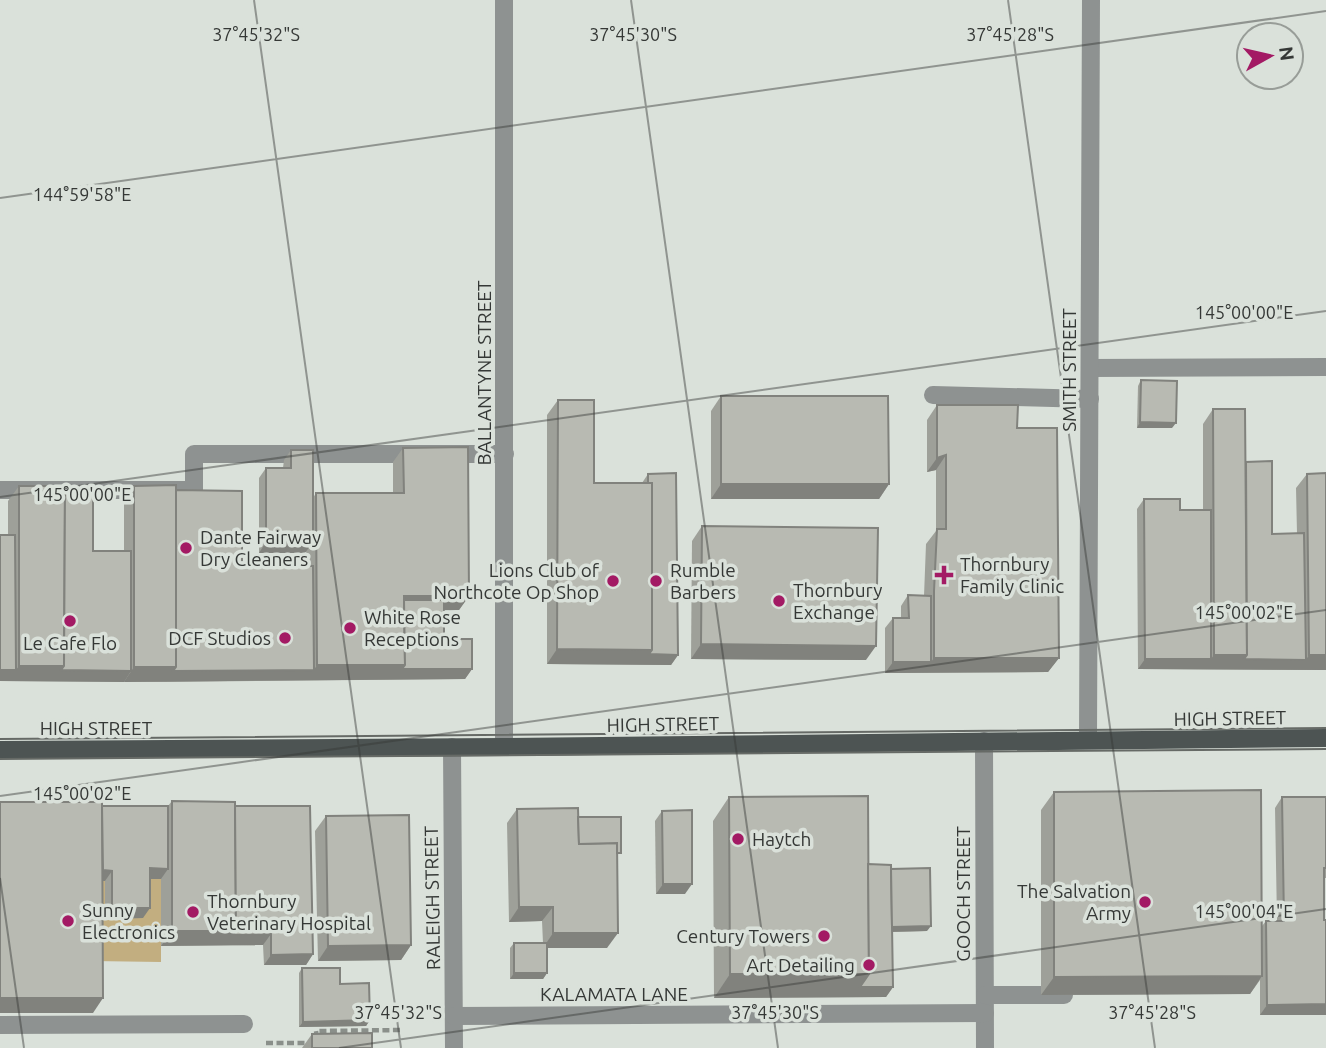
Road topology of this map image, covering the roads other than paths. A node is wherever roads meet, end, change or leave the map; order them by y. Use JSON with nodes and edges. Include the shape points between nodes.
{"nodes":[{"id":1,"x":504,"y":0,"type":"edge"},
{"id":2,"x":1091,"y":0,"type":"edge"},
{"id":3,"x":1326,"y":367,"type":"edge"},
{"id":4,"x":1090,"y":368,"type":"junction"},
{"id":5,"x":933,"y":395,"type":"dead end"},
{"id":6,"x":1090,"y":399,"type":"junction"},
{"id":7,"x":505,"y":454,"type":"junction"},
{"id":8,"x":0,"y":490,"type":"edge"},
{"id":9,"x":1326,"y":738,"type":"edge"},
{"id":10,"x":1088,"y":740,"type":"junction"},
{"id":11,"x":984,"y":741,"type":"junction"},
{"id":12,"x":452,"y":747,"type":"junction"},
{"id":13,"x":504,"y":747,"type":"junction"},
{"id":14,"x":0,"y":750,"type":"edge"},
{"id":15,"x":1083,"y":995,"type":"edge"},
{"id":16,"x":985,"y":1004,"type":"junction"},
{"id":17,"x":454,"y":1016,"type":"junction"},
{"id":18,"x":244,"y":1024,"type":"road end"},
{"id":19,"x":0,"y":1025,"type":"edge"},
{"id":20,"x":454,"y":1048,"type":"edge"},
{"id":21,"x":985,"y":1048,"type":"edge"}],
"edges":[{"from":1,"to":7,"type":"street","name":"BALLANTYNE STREET"},
{"from":2,"to":4,"type":"street","name":"SMITH STREET"},
{"from":3,"to":4,"type":"street"},
{"from":4,"to":6,"type":"street","name":"SMITH STREET"},
{"from":5,"to":6,"type":"street"},
{"from":6,"to":10,"type":"street","name":"SMITH STREET"},
{"from":7,"to":8,"type":"street","via":[[194,454],[194,490]]},
{"from":7,"to":13,"type":"street","name":"BALLANTYNE STREET"},
{"from":9,"to":10,"type":"main road","name":"HIGH STREET"},
{"from":10,"to":11,"type":"main road","name":"HIGH STREET"},
{"from":11,"to":13,"type":"main road","name":"HIGH STREET"},
{"from":11,"to":16,"type":"street","name":"GOOCH STREET"},
{"from":12,"to":13,"type":"main road","name":"HIGH STREET"},
{"from":12,"to":14,"type":"main road","name":"HIGH STREET"},
{"from":12,"to":17,"type":"street","name":"RALEIGH STREET"},
{"from":15,"to":16,"type":"street","name":"KALAMATA LANE"},
{"from":16,"to":17,"type":"street","name":"KALAMATA LANE"},
{"from":16,"to":21,"type":"street","name":"GOOCH STREET"},
{"from":17,"to":20,"type":"street","name":"RALEIGH STREET"},
{"from":18,"to":19,"type":"street"}]}
